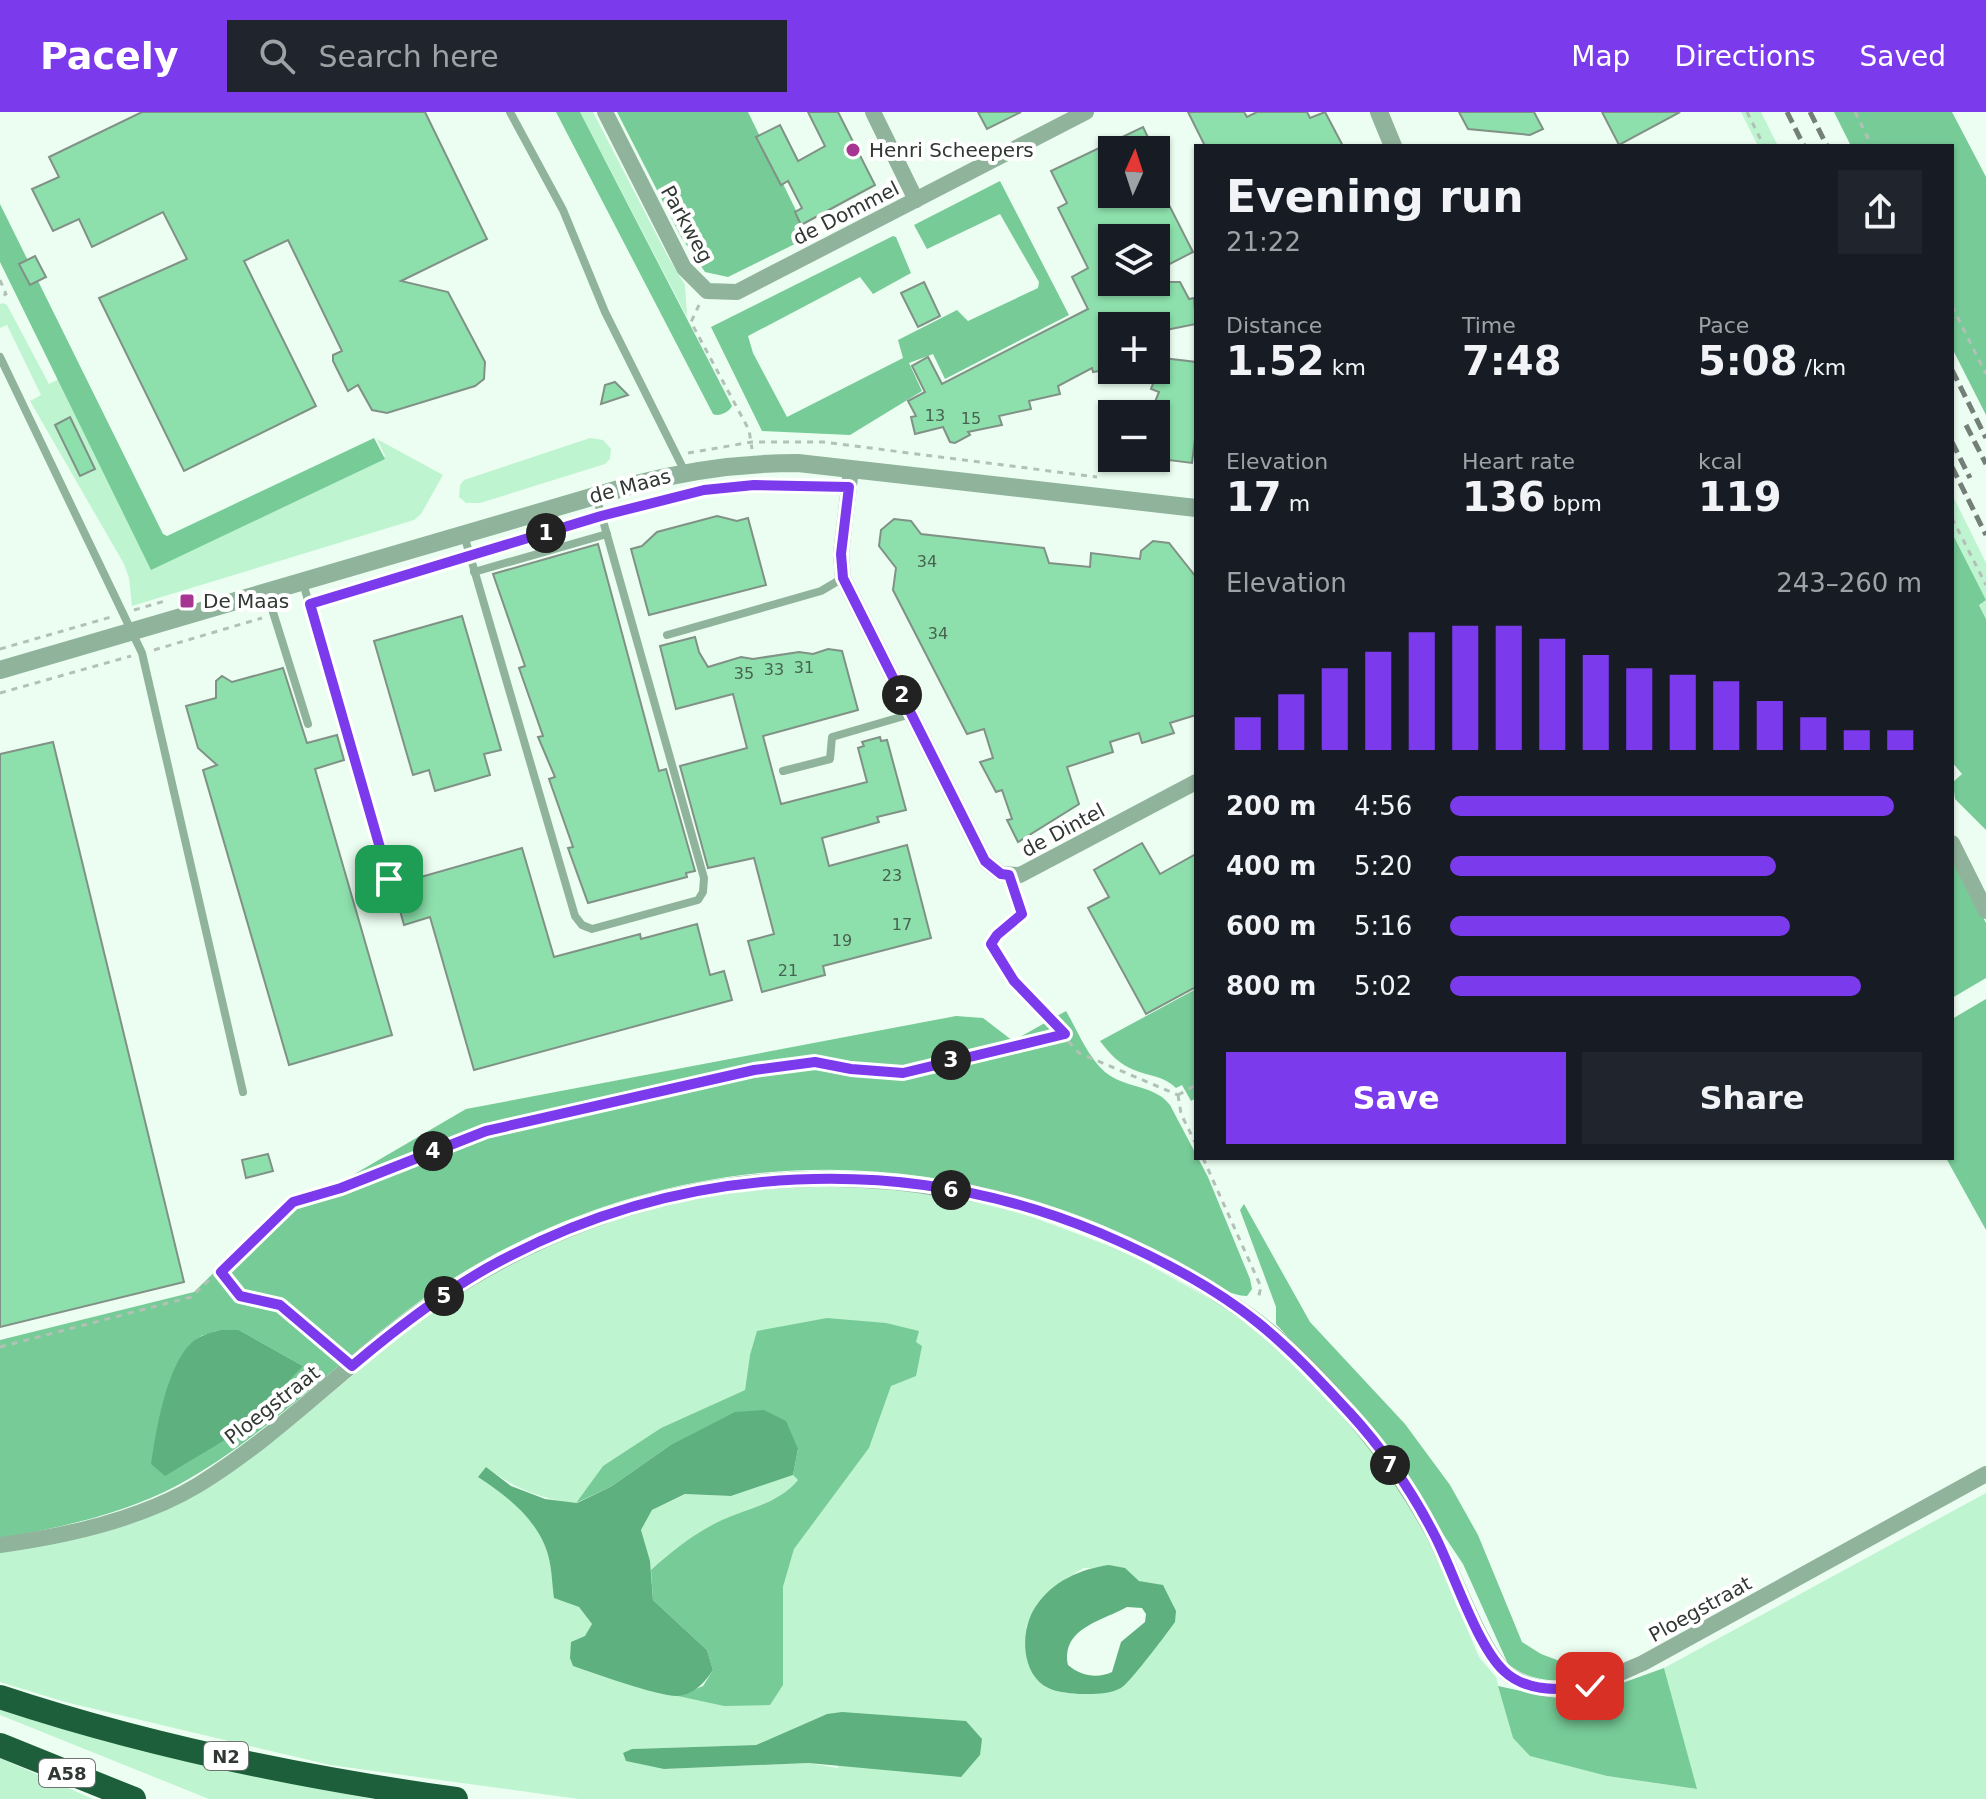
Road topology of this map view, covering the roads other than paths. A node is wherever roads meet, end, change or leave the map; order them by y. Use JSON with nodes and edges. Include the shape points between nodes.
{"nodes":[{"id":1,"x":510,"y":112,"type":"edge"},
{"id":2,"x":605,"y":112,"type":"edge"},
{"id":3,"x":873,"y":112,"type":"edge"},
{"id":4,"x":1086,"y":112,"type":"edge"},
{"id":5,"x":1379,"y":112,"type":"edge"},
{"id":6,"x":1392,"y":144,"type":"edge"},
{"id":7,"x":916,"y":200,"type":"junction"},
{"id":8,"x":707,"y":291,"type":"joint"},
{"id":9,"x":0,"y":357,"type":"edge"},
{"id":10,"x":686,"y":473,"type":"junction"},
{"id":11,"x":850,"y":478,"type":"junction"},
{"id":12,"x":596,"y":496,"type":"junction"},
{"id":13,"x":1194,"y":508,"type":"edge"},
{"id":14,"x":607,"y":534,"type":"junction"},
{"id":15,"x":464,"y":535,"type":"junction"},
{"id":16,"x":474,"y":572,"type":"junction"},
{"id":17,"x":843,"y":578,"type":"junction"},
{"id":18,"x":302,"y":582,"type":"junction"},
{"id":19,"x":267,"y":592,"type":"junction"},
{"id":20,"x":133,"y":631,"type":"junction"},
{"id":21,"x":667,"y":635,"type":"dead end"},
{"id":22,"x":0,"y":670,"type":"edge"},
{"id":23,"x":911,"y":714,"type":"junction"},
{"id":24,"x":308,"y":724,"type":"dead end"},
{"id":25,"x":783,"y":771,"type":"dead end"},
{"id":26,"x":1194,"y":783,"type":"edge"},
{"id":27,"x":1954,"y":847,"type":"edge"},
{"id":28,"x":1009,"y":875,"type":"junction"},
{"id":29,"x":389,"y":879,"type":"dead end"},
{"id":30,"x":1986,"y":911,"type":"edge"},
{"id":31,"x":997,"y":935,"type":"road end"},
{"id":32,"x":243,"y":1092,"type":"dead end"},
{"id":33,"x":1986,"y":1474,"type":"edge"},
{"id":34,"x":0,"y":1545,"type":"edge"},
{"id":35,"x":0,"y":1697,"type":"edge"},
{"id":36,"x":0,"y":1745,"type":"edge"},
{"id":37,"x":134,"y":1799,"type":"edge"},
{"id":38,"x":456,"y":1799,"type":"edge"}],
"edges":[{"from":1,"to":10,"type":"lane","via":[[563,210],[605,312]]},
{"from":2,"to":8,"type":"street","name":"Parkweg","via":[[684,268]]},
{"from":3,"to":7,"type":"street"},
{"from":4,"to":7,"type":"street","name":"de Dommel"},
{"from":5,"to":6,"type":"street"},
{"from":7,"to":8,"type":"street","name":"de Dommel","via":[[737,292]]},
{"from":9,"to":20,"type":"lane"},
{"from":10,"to":11,"type":"street","name":"de Maas","via":[[752,463]]},
{"from":10,"to":12,"type":"street","name":"de Maas"},
{"from":11,"to":13,"type":"street","name":"de Maas"},
{"from":11,"to":17,"type":"street","name":"de Dintel"},
{"from":12,"to":14,"type":"lane"},
{"from":12,"to":15,"type":"street","name":"de Maas"},
{"from":14,"to":16,"type":"lane"},
{"from":14,"to":16,"type":"lane","via":[[704,878],[698,900],[592,929],[575,916]]},
{"from":15,"to":16,"type":"lane"},
{"from":15,"to":18,"type":"street","name":"de Maas"},
{"from":17,"to":21,"type":"lane","via":[[821,591]]},
{"from":17,"to":23,"type":"street","name":"de Dintel"},
{"from":18,"to":19,"type":"street","name":"de Maas"},
{"from":18,"to":29,"type":"lane"},
{"from":19,"to":20,"type":"street","name":"de Maas"},
{"from":19,"to":24,"type":"lane"},
{"from":20,"to":22,"type":"street","name":"de Maas"},
{"from":20,"to":32,"type":"lane"},
{"from":23,"to":25,"type":"lane","via":[[832,737],[830,759]]},
{"from":23,"to":28,"type":"street","name":"de Dintel","via":[[985,861]]},
{"from":26,"to":28,"type":"street","name":"de Dintel","via":[[1020,875]]},
{"from":27,"to":30,"type":"street"},
{"from":28,"to":31,"type":"lane","via":[[1022,914]]},
{"from":33,"to":34,"type":"street","name":"Ploegstraat","via":[[1643,1663],[1590,1686],[1559,1692],[1515,1679],[1502,1669],[1404,1483],[1352,1415],[1253,1319],[1128,1245],[1003,1199],[853,1177],[793,1178],[674,1195],[547,1238],[429,1305],[284,1425],[193,1488],[104,1522]]},
{"from":35,"to":38,"type":"highway","number":"N2","via":[[148,1739]]},
{"from":36,"to":37,"type":"highway","number":"A58"}]}
